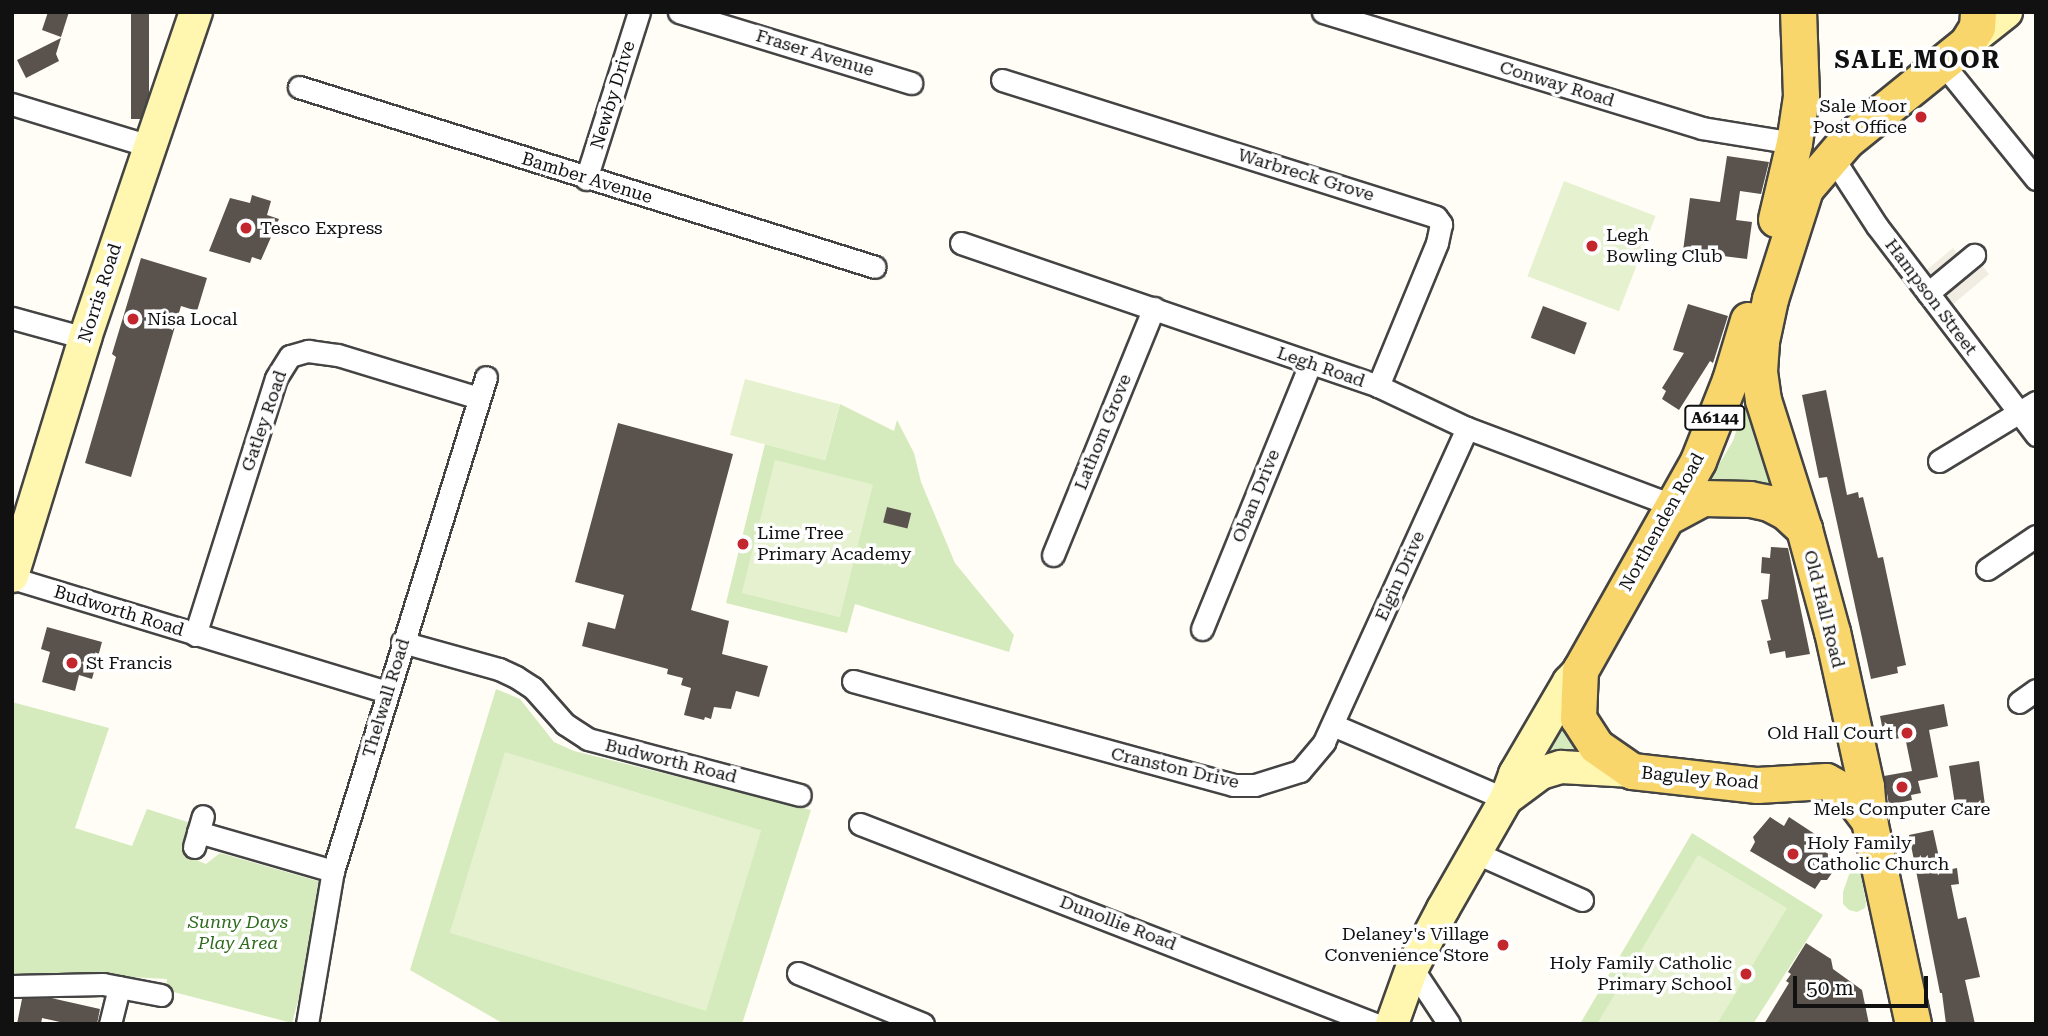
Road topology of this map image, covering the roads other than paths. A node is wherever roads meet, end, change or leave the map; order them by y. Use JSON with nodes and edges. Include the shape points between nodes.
{"nodes":[{"id":1,"x":196,"y":12,"type":"edge"},
{"id":2,"x":639,"y":12,"type":"edge"},
{"id":3,"x":679,"y":12,"type":"edge"},
{"id":4,"x":1322,"y":12,"type":"edge"},
{"id":5,"x":1798,"y":12,"type":"edge"},
{"id":6,"x":2007,"y":12,"type":"edge"},
{"id":7,"x":1963,"y":40,"type":"edge"},
{"id":8,"x":1002,"y":80,"type":"dead end"},
{"id":9,"x":911,"y":83,"type":"dead end"},
{"id":10,"x":299,"y":88,"type":"dead end"},
{"id":11,"x":12,"y":104,"type":"edge"},
{"id":12,"x":1794,"y":143,"type":"junction"},
{"id":13,"x":149,"y":146,"type":"junction"},
{"id":14,"x":1831,"y":155,"type":"junction"},
{"id":15,"x":2032,"y":167,"type":"edge"},
{"id":16,"x":586,"y":179,"type":"junction"},
{"id":17,"x":961,"y":243,"type":"dead end"},
{"id":18,"x":1974,"y":255,"type":"dead end"},
{"id":19,"x":875,"y":267,"type":"dead end"},
{"id":20,"x":1923,"y":286,"type":"junction"},
{"id":21,"x":1154,"y":308,"type":"junction"},
{"id":22,"x":12,"y":318,"type":"edge"},
{"id":23,"x":85,"y":338,"type":"junction"},
{"id":24,"x":1310,"y":364,"type":"junction"},
{"id":25,"x":485,"y":377,"type":"dead end"},
{"id":26,"x":1378,"y":386,"type":"junction"},
{"id":27,"x":479,"y":398,"type":"junction"},
{"id":28,"x":2027,"y":407,"type":"edge"},
{"id":29,"x":1467,"y":428,"type":"junction"},
{"id":30,"x":2036,"y":435,"type":"edge"},
{"id":31,"x":1939,"y":461,"type":"dead end"},
{"id":32,"x":1671,"y":511,"type":"junction"},
{"id":33,"x":1804,"y":529,"type":"junction"},
{"id":34,"x":2036,"y":536,"type":"edge"},
{"id":35,"x":1052,"y":555,"type":"dead end"},
{"id":36,"x":1987,"y":569,"type":"dead end"},
{"id":37,"x":12,"y":577,"type":"edge"},
{"id":38,"x":1202,"y":629,"type":"dead end"},
{"id":39,"x":195,"y":635,"type":"junction"},
{"id":40,"x":402,"y":642,"type":"junction"},
{"id":41,"x":1580,"y":670,"type":"junction"},
{"id":42,"x":853,"y":681,"type":"dead end"},
{"id":43,"x":387,"y":692,"type":"junction"},
{"id":44,"x":1847,"y":708,"type":"junction"},
{"id":45,"x":1333,"y":725,"type":"junction"},
{"id":46,"x":1632,"y":771,"type":"junction"},
{"id":47,"x":1807,"y":780,"type":"junction"},
{"id":48,"x":800,"y":795,"type":"dead end"},
{"id":49,"x":1506,"y":799,"type":"junction"},
{"id":50,"x":1869,"y":821,"type":"junction"},
{"id":51,"x":860,"y":824,"type":"dead end"},
{"id":52,"x":198,"y":832,"type":"dead end"},
{"id":53,"x":1476,"y":853,"type":"junction"},
{"id":54,"x":333,"y":871,"type":"junction"},
{"id":55,"x":1582,"y":900,"type":"dead end"},
{"id":56,"x":1412,"y":968,"type":"junction"},
{"id":57,"x":799,"y":973,"type":"dead end"},
{"id":58,"x":12,"y":986,"type":"edge"},
{"id":59,"x":118,"y":987,"type":"junction"},
{"id":60,"x":161,"y":995,"type":"dead end"},
{"id":61,"x":110,"y":1024,"type":"edge"},
{"id":62,"x":307,"y":1024,"type":"edge"},
{"id":63,"x":923,"y":1024,"type":"edge"},
{"id":64,"x":1375,"y":1024,"type":"edge"},
{"id":65,"x":1392,"y":1024,"type":"edge"},
{"id":66,"x":1449,"y":1024,"type":"edge"},
{"id":67,"x":1913,"y":1024,"type":"edge"}],
"edges":[{"from":1,"to":13,"type":"main road","name":"Norris Road"},
{"from":2,"to":16,"type":"street","name":"Newby Drive"},
{"from":3,"to":9,"type":"street","name":"Fraser Avenue"},
{"from":4,"to":12,"type":"street","name":"Conway Road","via":[[1702,128]]},
{"from":5,"to":12,"type":"main road","number":"A6144","via":[[1801,96]]},
{"from":6,"to":7,"type":"main road"},
{"from":7,"to":14,"type":"main road","number":"A6144"},
{"from":7,"to":15,"type":"street"},
{"from":8,"to":26,"type":"street","name":"Warbreck Grove","via":[[1436,217],[1441,224],[1437,243]]},
{"from":10,"to":16,"type":"street","name":"Bamber Avenue"},
{"from":11,"to":13,"type":"street"},
{"from":12,"to":32,"type":"main road","name":"Northenden Road","number":"A6144","via":[[1733,369],[1698,461]]},
{"from":13,"to":23,"type":"main road","name":"Norris Road"},
{"from":14,"to":20,"type":"street","name":"Hampson Street"},
{"from":14,"to":33,"type":"main road","name":"Old Hall Road","number":"A6144","via":[[1805,189],[1761,341],[1763,400]]},
{"from":16,"to":19,"type":"street","name":"Bamber Avenue"},
{"from":17,"to":21,"type":"street","name":"Legh Road"},
{"from":18,"to":20,"type":"street"},
{"from":20,"to":28,"type":"street","name":"Hampson Street"},
{"from":21,"to":24,"type":"street","name":"Legh Road"},
{"from":21,"to":35,"type":"street","name":"Lathom Grove"},
{"from":22,"to":23,"type":"street"},
{"from":23,"to":37,"type":"main road","name":"Norris Road"},
{"from":24,"to":26,"type":"street","name":"Legh Road"},
{"from":24,"to":38,"type":"street","name":"Oban Drive"},
{"from":25,"to":27,"type":"street","name":"Thelwall Road"},
{"from":26,"to":29,"type":"street","name":"Legh Road"},
{"from":27,"to":39,"type":"street","name":"Gatley Road","via":[[338,355],[308,351],[290,356],[276,378]]},
{"from":27,"to":40,"type":"street","name":"Thelwall Road"},
{"from":28,"to":30,"type":"street","name":"Hampson Street"},
{"from":28,"to":31,"type":"street"},
{"from":29,"to":32,"type":"street","name":"Legh Road"},
{"from":29,"to":45,"type":"street","name":"Elgin Drive"},
{"from":32,"to":33,"type":"main road","via":[[1703,498],[1751,499],[1786,512]]},
{"from":32,"to":41,"type":"main road","name":"Northenden Road","number":"A6144"},
{"from":33,"to":44,"type":"main road","name":"Old Hall Road","number":"A6144"},
{"from":34,"to":36,"type":"street"},
{"from":37,"to":39,"type":"street","name":"Budworth Road"},
{"from":39,"to":43,"type":"street","name":"Budworth Road"},
{"from":40,"to":43,"type":"street","name":"Thelwall Road"},
{"from":40,"to":48,"type":"street","name":"Budworth Road","via":[[499,668],[533,688],[565,723],[588,739]]},
{"from":41,"to":46,"type":"main road","name":"Baguley Road","number":"A6144","via":[[1578,718],[1595,746]]},
{"from":41,"to":49,"type":"main road","name":"Northenden Road","via":[[1522,763]]},
{"from":42,"to":45,"type":"street","name":"Cranston Drive","via":[[1233,785],[1255,785],[1300,771]]},
{"from":43,"to":54,"type":"street","name":"Thelwall Road"},
{"from":44,"to":47,"type":"main road","number":"A6144","via":[[1827,763]]},
{"from":44,"to":50,"type":"main road","name":"Old Hall Road","number":"A6144","via":[[1866,786]]},
{"from":45,"to":49,"type":"street"},
{"from":46,"to":47,"type":"main road","name":"Baguley Road","number":"A6144","via":[[1758,785]]},
{"from":46,"to":49,"type":"main road","name":"Northenden Road","via":[[1561,767],[1541,773]]},
{"from":47,"to":50,"type":"main road","name":"Old Hall Road","number":"A6144","via":[[1838,786]]},
{"from":49,"to":53,"type":"main road","name":"Northenden Road"},
{"from":50,"to":67,"type":"main road","name":"Old Hall Road","number":"A6144"},
{"from":51,"to":64,"type":"street","name":"Dunollie Road"},
{"from":52,"to":54,"type":"street"},
{"from":53,"to":55,"type":"street"},
{"from":53,"to":56,"type":"main road","name":"Northenden Road"},
{"from":54,"to":62,"type":"street","name":"Thelwall Road"},
{"from":56,"to":65,"type":"main road","name":"Northenden Road"},
{"from":56,"to":66,"type":"street"},
{"from":57,"to":63,"type":"street"},
{"from":58,"to":59,"type":"street"},
{"from":59,"to":60,"type":"street"},
{"from":59,"to":61,"type":"street"}]}
